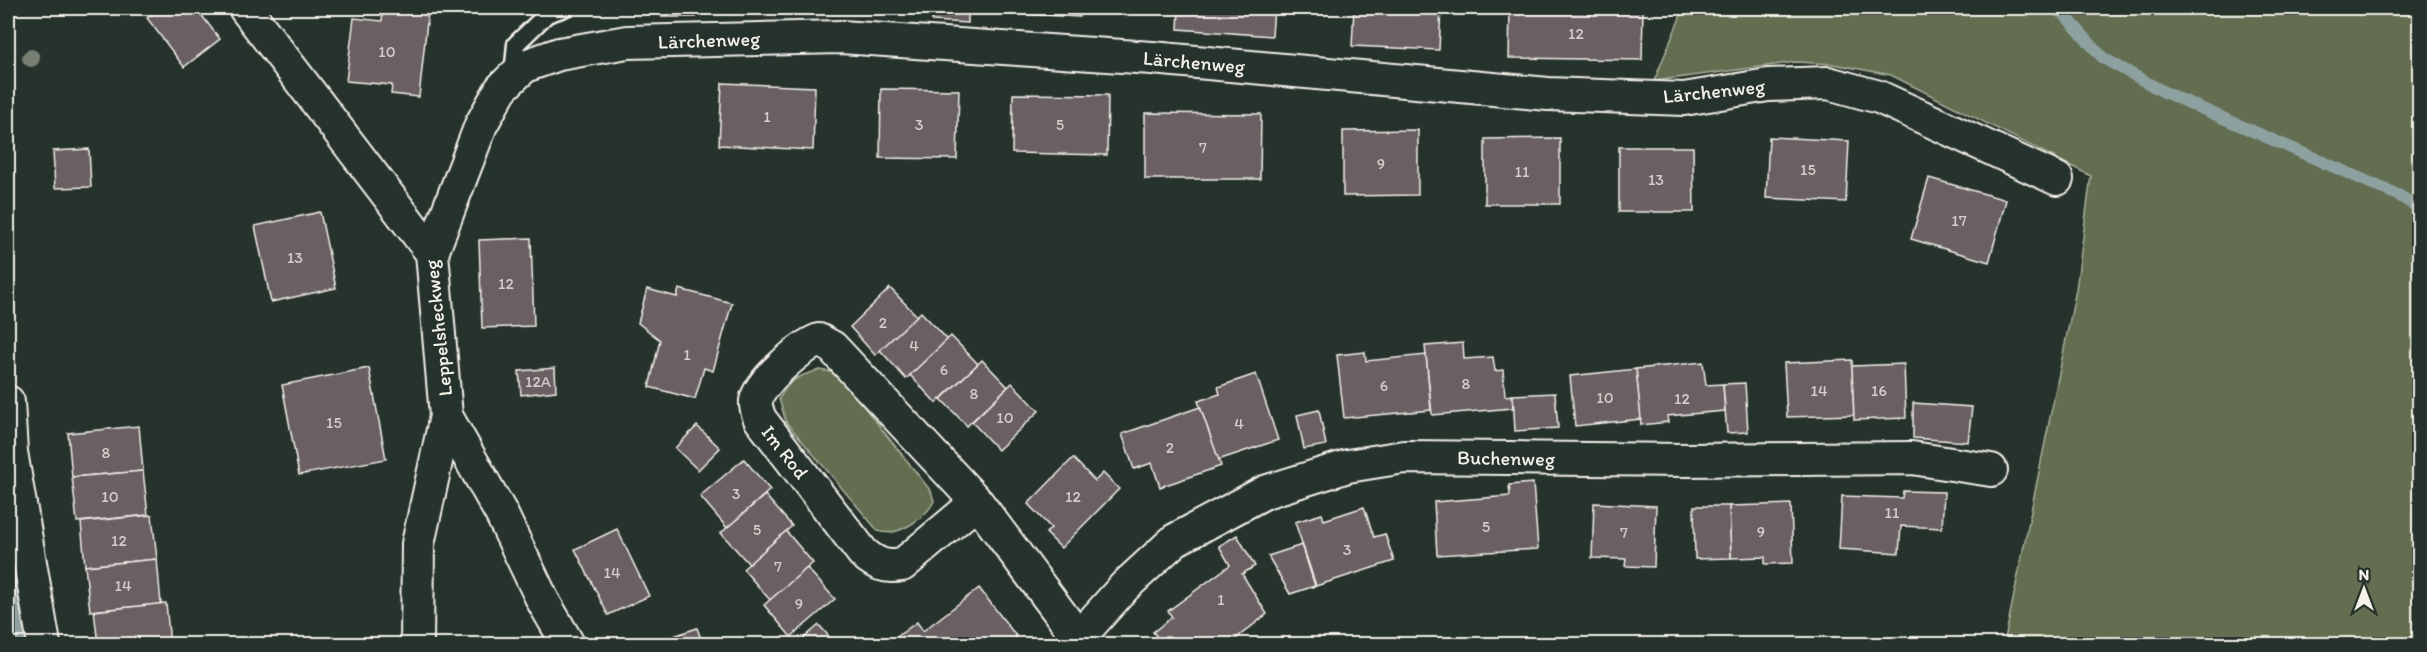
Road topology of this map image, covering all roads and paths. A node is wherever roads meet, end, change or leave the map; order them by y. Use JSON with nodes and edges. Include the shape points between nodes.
{"nodes":[{"id":1,"x":245,"y":8,"type":"edge"},
{"id":2,"x":564,"y":8,"type":"edge"},
{"id":3,"x":513,"y":77,"type":"junction"},
{"id":4,"x":2057,"y":179,"type":"dead end"},
{"id":5,"x":432,"y":253,"type":"junction"},
{"id":6,"x":8,"y":402,"type":"edge"},
{"id":7,"x":446,"y":416,"type":"junction"},
{"id":8,"x":1991,"y":470,"type":"dead end"},
{"id":9,"x":977,"y":502,"type":"junction"},
{"id":10,"x":1078,"y":642,"type":"edge"},
{"id":11,"x":44,"y":645,"type":"edge"},
{"id":12,"x":417,"y":645,"type":"edge"},
{"id":13,"x":568,"y":645,"type":"edge"}],
"edges":[{"from":1,"to":5,"type":"street","name":"Leppelsheckweg"},
{"from":2,"to":3,"type":"lane","via":[[547,14],[516,44]]},
{"from":3,"to":4,"type":"street","name":"Lärchenweg","via":[[533,63],[593,46],[841,36],[1152,58],[1548,94],[1684,99],[1768,85],[1828,83],[1879,97]]},
{"from":3,"to":5,"type":"street","name":"Lärchenweg","via":[[501,89],[481,125]]},
{"from":5,"to":7,"type":"street","name":"Leppelsheckweg"},
{"from":6,"to":11,"type":"street","via":[[11,452]]},
{"from":7,"to":12,"type":"street","via":[[418,544]]},
{"from":7,"to":13,"type":"street","name":"Leppelsheckweg"},
{"from":8,"to":10,"type":"street","name":"Buchenweg","via":[[1912,458],[1404,458],[1348,466],[1265,492],[1175,540],[1125,586]]},
{"from":9,"to":9,"type":"street","name":"Im Rod","via":[[832,347],[819,340],[782,367],[758,396],[755,404],[760,419],[874,562],[889,567],[902,565]]},
{"from":9,"to":10,"type":"street","name":"Im Rod"}]}
